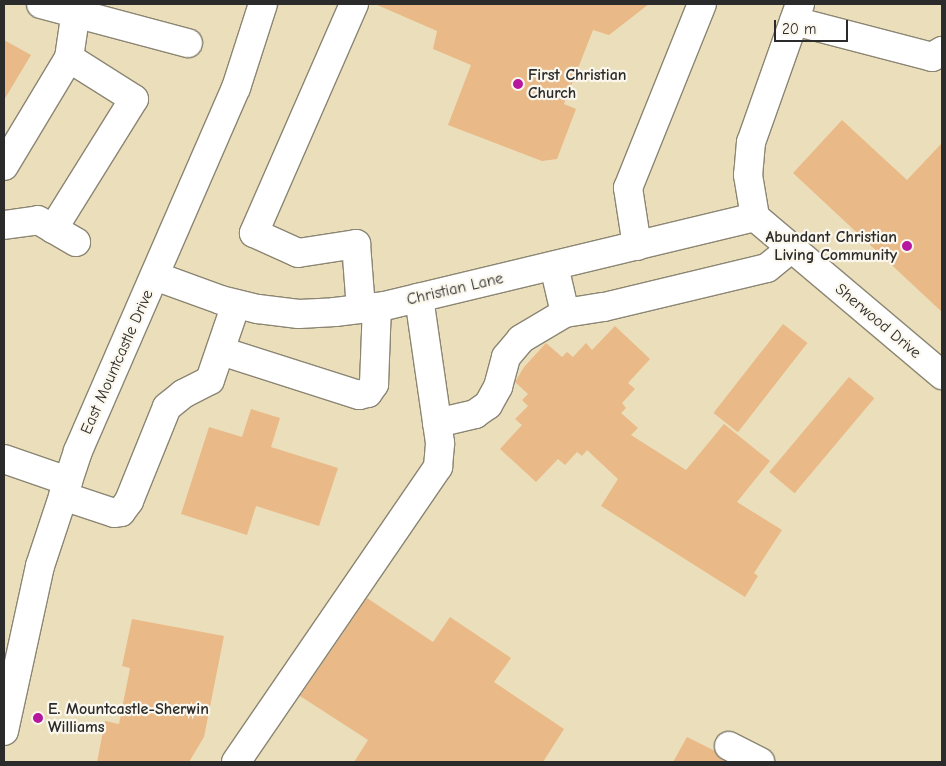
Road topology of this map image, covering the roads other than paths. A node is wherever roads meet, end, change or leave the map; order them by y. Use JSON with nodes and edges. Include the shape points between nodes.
{"nodes":[{"id":1,"x":41,"y":4,"type":"edge"},
{"id":2,"x":262,"y":4,"type":"edge"},
{"id":3,"x":354,"y":4,"type":"edge"},
{"id":4,"x":702,"y":4,"type":"edge"},
{"id":5,"x":76,"y":8,"type":"edge"},
{"id":6,"x":797,"y":12,"type":"edge"},
{"id":7,"x":188,"y":43,"type":"dead end"},
{"id":8,"x":942,"y":51,"type":"edge"},
{"id":9,"x":69,"y":58,"type":"junction"},
{"id":10,"x":4,"y":166,"type":"edge"},
{"id":11,"x":755,"y":218,"type":"junction"},
{"id":12,"x":4,"y":225,"type":"edge"},
{"id":13,"x":637,"y":246,"type":"junction"},
{"id":14,"x":792,"y":248,"type":"junction"},
{"id":15,"x":554,"y":266,"type":"junction"},
{"id":16,"x":155,"y":276,"type":"junction"},
{"id":17,"x":419,"y":298,"type":"junction"},
{"id":18,"x":236,"y":304,"type":"junction"},
{"id":19,"x":369,"y":308,"type":"junction"},
{"id":20,"x":565,"y":313,"type":"junction"},
{"id":21,"x":221,"y":351,"type":"junction"},
{"id":22,"x":942,"y":375,"type":"edge"},
{"id":23,"x":437,"y":423,"type":"junction"},
{"id":24,"x":4,"y":459,"type":"edge"},
{"id":25,"x":66,"y":488,"type":"junction"},
{"id":26,"x":4,"y":731,"type":"edge"},
{"id":27,"x":729,"y":746,"type":"dead end"},
{"id":28,"x":236,"y":762,"type":"edge"},
{"id":29,"x":760,"y":762,"type":"edge"}],
"edges":[{"from":1,"to":5,"type":"street"},
{"from":2,"to":16,"type":"street","name":"East Mountcastle Drive","via":[[236,88]]},
{"from":3,"to":19,"type":"street","via":[[254,234],[298,253],[356,244]]},
{"from":4,"to":13,"type":"street","via":[[628,188]]},
{"from":5,"to":7,"type":"street"},
{"from":5,"to":9,"type":"street"},
{"from":6,"to":8,"type":"street","via":[[932,58]]},
{"from":6,"to":11,"type":"street","via":[[751,142],[748,175]]},
{"from":9,"to":10,"type":"street"},
{"from":9,"to":12,"type":"street","via":[[134,99],[65,235],[38,220]]},
{"from":11,"to":13,"type":"street","name":"Christian Lane"},
{"from":11,"to":14,"type":"street","name":"Sherwood Drive"},
{"from":13,"to":15,"type":"street","name":"Christian Lane"},
{"from":14,"to":20,"type":"street","via":[[767,268]]},
{"from":14,"to":22,"type":"street","name":"Sherwood Drive"},
{"from":15,"to":17,"type":"street","name":"Christian Lane"},
{"from":15,"to":20,"type":"street"},
{"from":16,"to":18,"type":"street","name":"Christian Lane"},
{"from":16,"to":25,"type":"street","name":"East Mountcastle Drive"},
{"from":17,"to":19,"type":"street","name":"Christian Lane"},
{"from":17,"to":23,"type":"street"},
{"from":18,"to":19,"type":"street","name":"Christian Lane","via":[[299,314]]},
{"from":18,"to":21,"type":"street"},
{"from":19,"to":21,"type":"street","via":[[374,384],[368,392],[359,395]]},
{"from":20,"to":23,"type":"street","via":[[521,339],[506,357],[498,387],[488,405],[474,414]]},
{"from":21,"to":25,"type":"street","via":[[210,380],[183,394],[167,408],[130,501],[121,512],[114,513]]},
{"from":23,"to":28,"type":"street","via":[[438,467]]},
{"from":24,"to":25,"type":"street"},
{"from":25,"to":26,"type":"street","name":"East Mountcastle Drive","via":[[40,566]]},
{"from":27,"to":29,"type":"street"}]}
